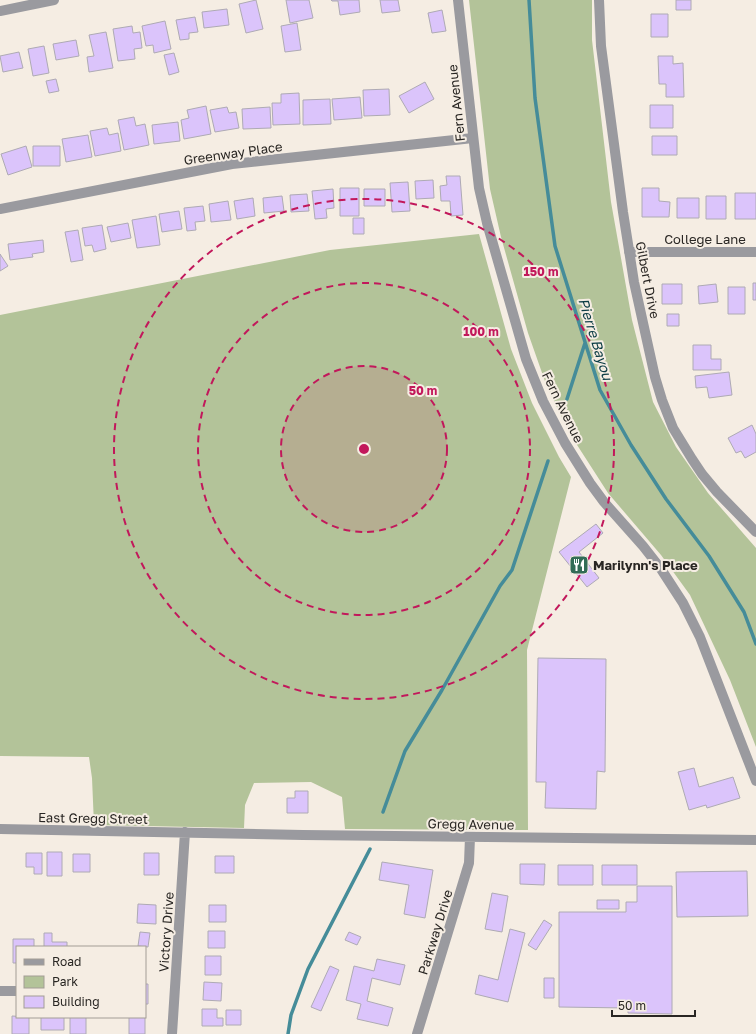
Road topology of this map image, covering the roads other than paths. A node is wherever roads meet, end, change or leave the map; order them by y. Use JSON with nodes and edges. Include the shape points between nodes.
{"nodes":[{"id":1,"x":54,"y":0,"type":"edge"},
{"id":2,"x":458,"y":0,"type":"edge"},
{"id":3,"x":599,"y":0,"type":"edge"},
{"id":4,"x":0,"y":11,"type":"edge"},
{"id":5,"x":473,"y":138,"type":"junction"},
{"id":6,"x":0,"y":210,"type":"edge"},
{"id":7,"x":629,"y":252,"type":"junction"},
{"id":8,"x":756,"y":252,"type":"edge"},
{"id":9,"x":756,"y":532,"type":"edge"},
{"id":10,"x":756,"y":781,"type":"edge"},
{"id":11,"x":0,"y":830,"type":"edge"},
{"id":12,"x":185,"y":832,"type":"junction"},
{"id":13,"x":470,"y":837,"type":"junction"},
{"id":14,"x":756,"y":840,"type":"edge"},
{"id":15,"x":0,"y":991,"type":"edge"},
{"id":16,"x":16,"y":991,"type":"edge"},
{"id":17,"x":172,"y":1034,"type":"edge"},
{"id":18,"x":417,"y":1034,"type":"edge"}],
"edges":[{"from":1,"to":4,"type":"street"},
{"from":2,"to":5,"type":"street","name":"Fern Avenue"},
{"from":3,"to":7,"type":"street","name":"Gilbert Drive","via":[[601,46]]},
{"from":5,"to":6,"type":"street","name":"Greenway Place","via":[[232,164]]},
{"from":5,"to":10,"type":"street","name":"Fern Avenue","via":[[486,223],[526,360],[543,401],[590,483],[661,569],[683,603],[700,637]]},
{"from":7,"to":8,"type":"street","name":"College Lane"},
{"from":7,"to":9,"type":"street","name":"Gilbert Drive","via":[[655,377],[673,428],[702,474]]},
{"from":11,"to":12,"type":"street","name":"East Gregg Street"},
{"from":12,"to":13,"type":"street","name":"Gregg Avenue"},
{"from":12,"to":17,"type":"street","name":"Victory Drive"},
{"from":13,"to":14,"type":"street","name":"Gregg Avenue"},
{"from":13,"to":18,"type":"street","name":"Parkway Drive","via":[[469,864]]},
{"from":15,"to":16,"type":"street"}]}
